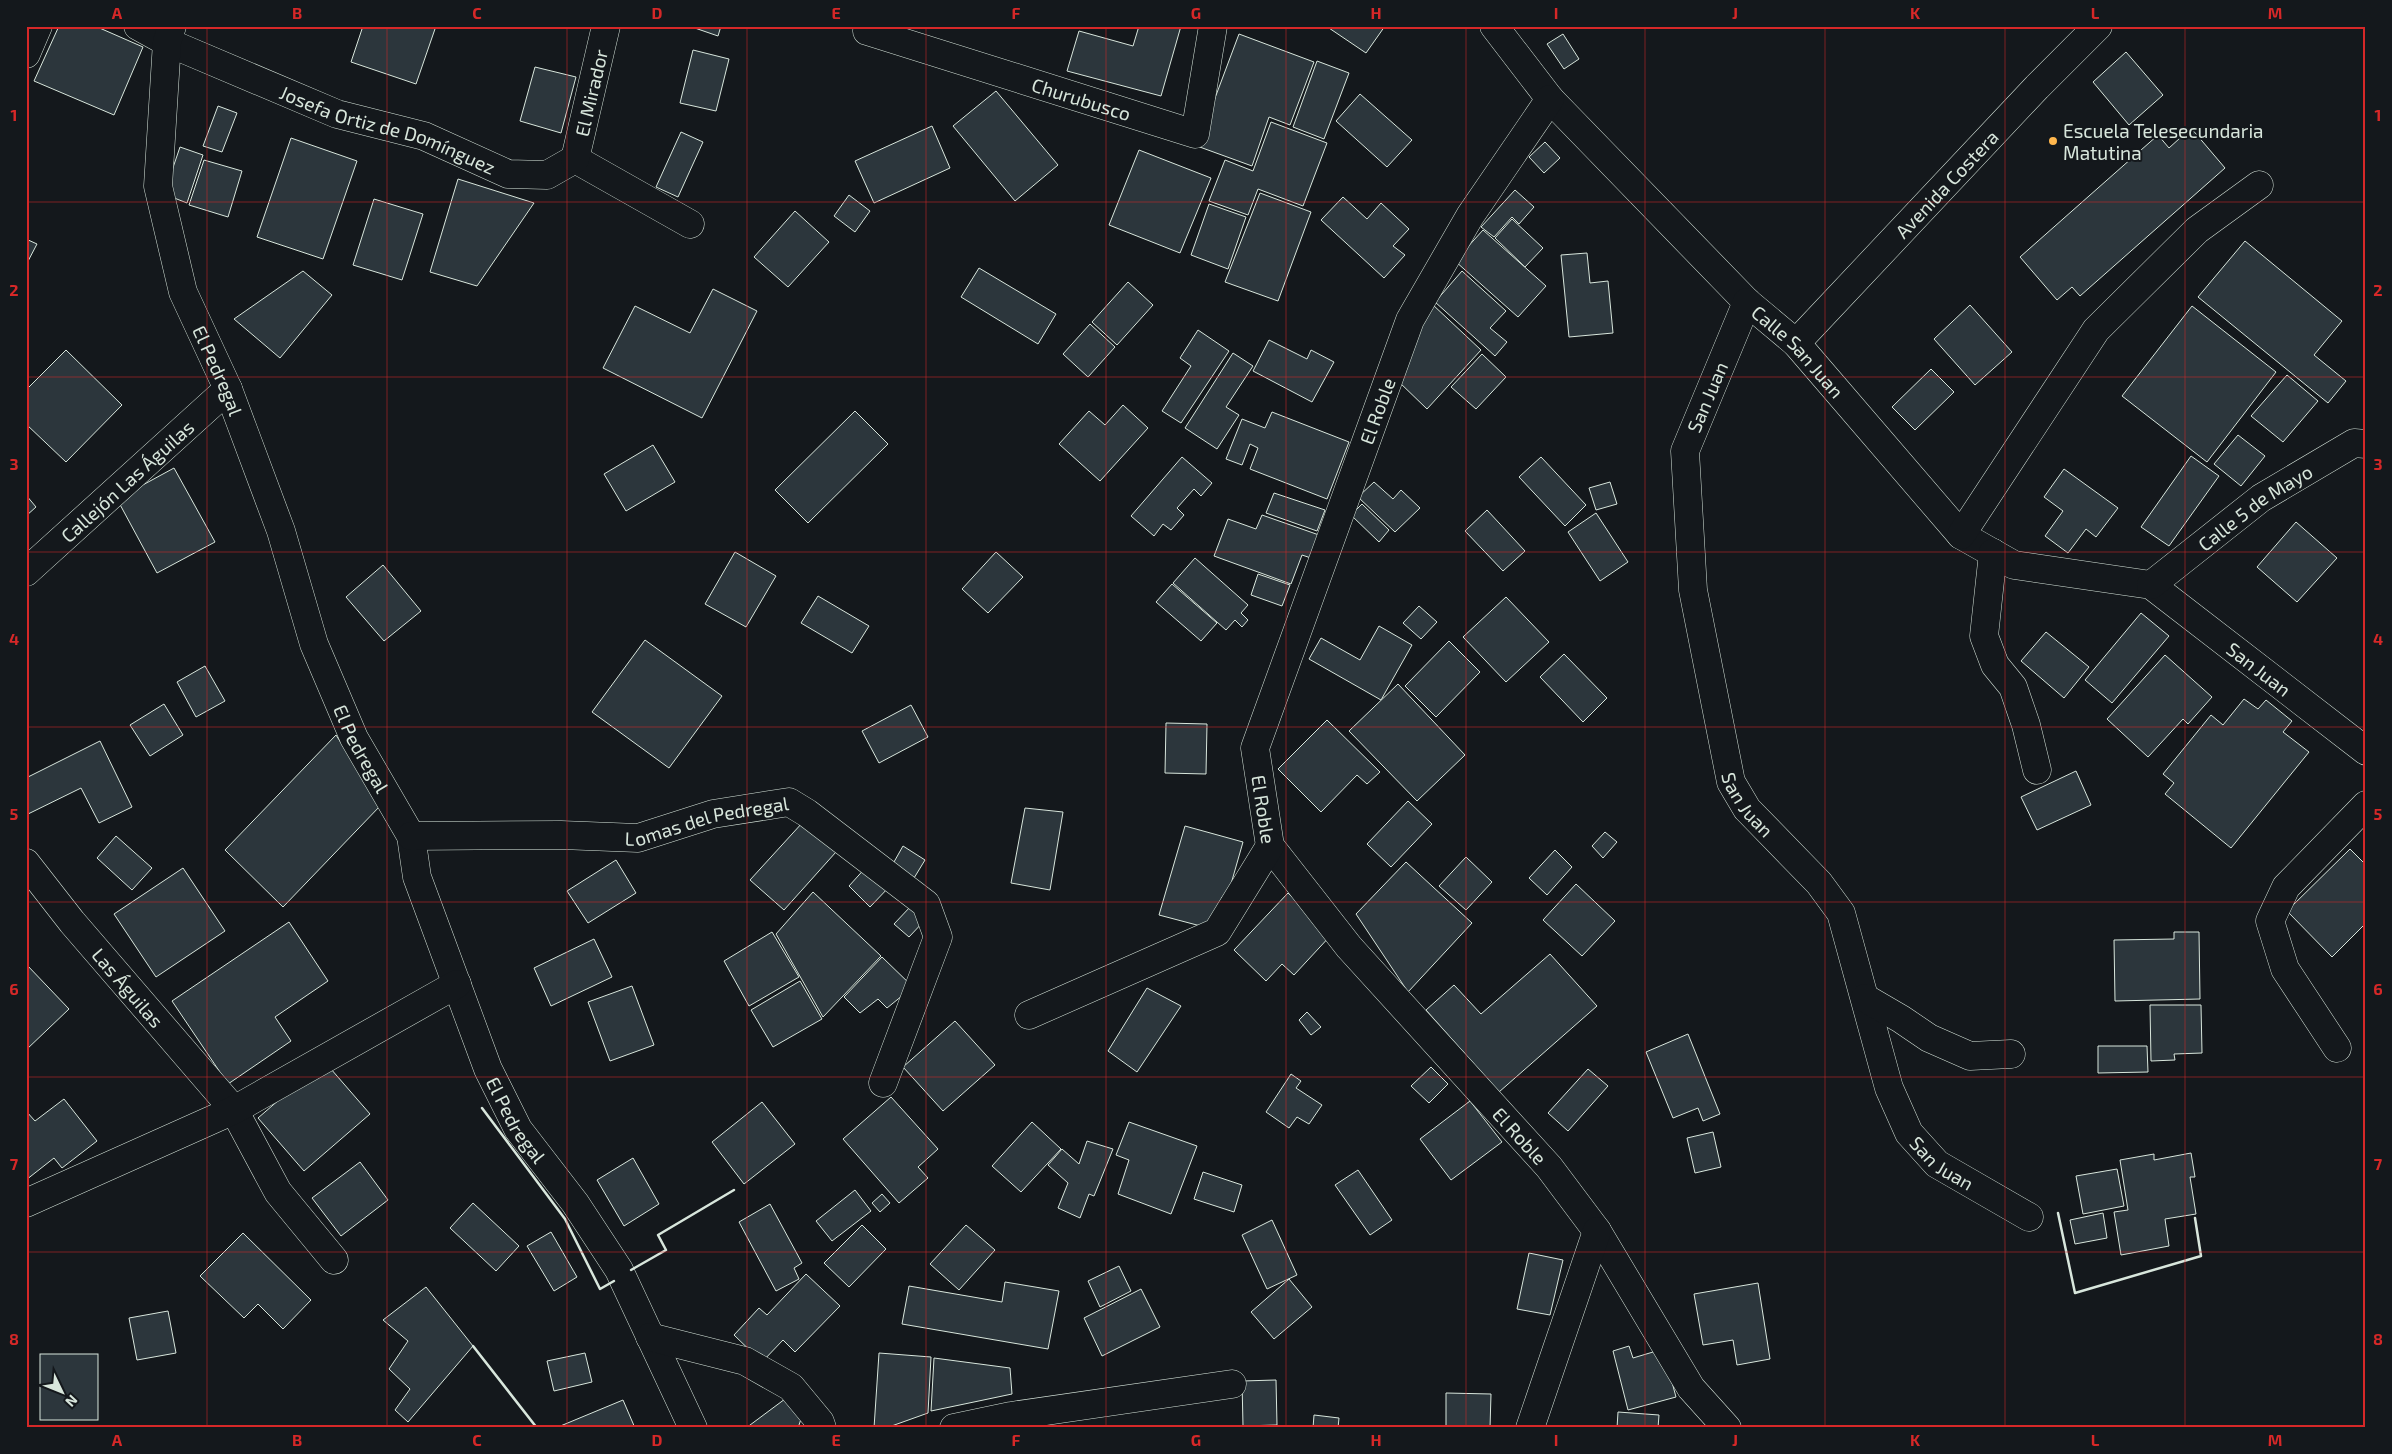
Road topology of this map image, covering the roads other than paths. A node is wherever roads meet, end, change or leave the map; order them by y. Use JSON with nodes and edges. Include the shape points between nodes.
{"nodes":[{"id":1,"x":38,"y":26,"type":"edge"},
{"id":2,"x":138,"y":26,"type":"edge"},
{"id":3,"x":606,"y":26,"type":"edge"},
{"id":4,"x":868,"y":26,"type":"edge"},
{"id":5,"x":1213,"y":26,"type":"edge"},
{"id":6,"x":1494,"y":26,"type":"edge"},
{"id":7,"x":2098,"y":26,"type":"edge"},
{"id":8,"x":170,"y":34,"type":"edge"},
{"id":9,"x":26,"y":54,"type":"edge"},
{"id":10,"x":1550,"y":99,"type":"junction"},
{"id":11,"x":575,"y":159,"type":"junction"},
{"id":12,"x":2259,"y":185,"type":"dead end"},
{"id":13,"x":690,"y":224,"type":"dead end"},
{"id":14,"x":1746,"y":302,"type":"junction"},
{"id":15,"x":1796,"y":342,"type":"junction"},
{"id":16,"x":228,"y":389,"type":"junction"},
{"id":17,"x":2362,"y":437,"type":"edge"},
{"id":18,"x":1961,"y":535,"type":"junction"},
{"id":19,"x":1993,"y":553,"type":"junction"},
{"id":20,"x":26,"y":572,"type":"edge"},
{"id":21,"x":2151,"y":585,"type":"junction"},
{"id":22,"x":2366,"y":751,"type":"edge"},
{"id":23,"x":2037,"y":770,"type":"dead end"},
{"id":24,"x":2366,"y":805,"type":"edge"},
{"id":25,"x":411,"y":836,"type":"junction"},
{"id":26,"x":1270,"y":846,"type":"junction"},
{"id":27,"x":26,"y":863,"type":"edge"},
{"id":28,"x":457,"y":984,"type":"junction"},
{"id":29,"x":1865,"y":998,"type":"junction"},
{"id":30,"x":1029,"y":1015,"type":"dead end"},
{"id":31,"x":2337,"y":1048,"type":"dead end"},
{"id":32,"x":2011,"y":1054,"type":"dead end"},
{"id":33,"x":883,"y":1083,"type":"dead end"},
{"id":34,"x":234,"y":1110,"type":"junction"},
{"id":35,"x":26,"y":1202,"type":"edge"},
{"id":36,"x":2029,"y":1216,"type":"dead end"},
{"id":37,"x":1597,"y":1231,"type":"junction"},
{"id":38,"x":334,"y":1260,"type":"dead end"},
{"id":39,"x":650,"y":1337,"type":"junction"},
{"id":40,"x":1232,"y":1384,"type":"dead end"},
{"id":41,"x":693,"y":1428,"type":"edge"},
{"id":42,"x":822,"y":1428,"type":"edge"},
{"id":43,"x":954,"y":1428,"type":"edge"},
{"id":44,"x":1530,"y":1428,"type":"edge"},
{"id":45,"x":1727,"y":1428,"type":"edge"}],
"edges":[{"from":1,"to":9,"type":"street"},
{"from":2,"to":8,"type":"street","name":"Josefa Ortiz de Domínguez"},
{"from":3,"to":11,"type":"street","name":"El Mirador"},
{"from":4,"to":5,"type":"street","name":"Churubusco","via":[[867,30],[1195,134]]},
{"from":6,"to":10,"type":"street","name":"Calle San Juan"},
{"from":7,"to":15,"type":"street","name":"Avenida Costera"},
{"from":8,"to":11,"type":"street","name":"Josefa Ortiz de Domínguez","via":[[337,114],[424,136],[508,174],[547,174]]},
{"from":8,"to":16,"type":"street","name":"El Pedregal","via":[[158,186],[183,292]]},
{"from":10,"to":14,"type":"street","name":"Calle San Juan"},
{"from":10,"to":26,"type":"street","name":"El Roble","via":[[1470,216],[1410,320],[1255,748]]},
{"from":11,"to":13,"type":"street"},
{"from":12,"to":18,"type":"street","via":[[2197,230],[2096,330]]},
{"from":14,"to":15,"type":"street","name":"Calle San Juan"},
{"from":14,"to":29,"type":"street","name":"San Juan","via":[[1684,451],[1693,590],[1731,782],[1748,809],[1819,883],[1841,913]]},
{"from":15,"to":18,"type":"street","name":"Calle San Juan"},
{"from":16,"to":20,"type":"street","name":"Callejón Las Águilas"},
{"from":16,"to":25,"type":"street","name":"El Pedregal","via":[[282,531],[314,644],[354,738]]},
{"from":17,"to":21,"type":"street","name":"Calle 5 de Mayo","via":[[2261,498]]},
{"from":18,"to":19,"type":"street","name":"Calle San Juan"},
{"from":19,"to":21,"type":"street","name":"Calle San Juan","via":[[2014,565]]},
{"from":19,"to":23,"type":"street","via":[[1984,636],[1995,665],[2013,687]]},
{"from":21,"to":22,"type":"street","name":"San Juan"},
{"from":24,"to":31,"type":"street","via":[[2286,887],[2270,921],[2285,969]]},
{"from":25,"to":28,"type":"street","name":"El Pedregal","via":[[417,877]]},
{"from":25,"to":33,"type":"street","name":"Lomas del Pedregal","via":[[638,838],[713,814],[789,802],[926,904],[938,937]]},
{"from":26,"to":30,"type":"street","via":[[1217,932]]},
{"from":26,"to":37,"type":"street","name":"El Roble","via":[[1349,947],[1549,1167]]},
{"from":27,"to":34,"type":"street","name":"Las Águilas","via":[[72,922]]},
{"from":28,"to":34,"type":"street"},
{"from":28,"to":39,"type":"street","name":"El Pedregal","via":[[488,1069],[518,1129],[575,1203],[619,1270]]},
{"from":29,"to":32,"type":"street","via":[[1929,1038],[1970,1056]]},
{"from":29,"to":36,"type":"street","name":"San Juan","via":[[1889,1088],[1909,1133],[1937,1164]]},
{"from":34,"to":35,"type":"street"},
{"from":34,"to":38,"type":"street","name":"Las Águilas","via":[[278,1192]]},
{"from":37,"to":44,"type":"street"},
{"from":37,"to":45,"type":"street","name":"El Roble","via":[[1691,1388]]},
{"from":39,"to":41,"type":"street","name":"El Pedregal"},
{"from":39,"to":42,"type":"street","via":[[744,1361],[791,1387]]},
{"from":40,"to":43,"type":"street","via":[[1011,1416]]}]}
